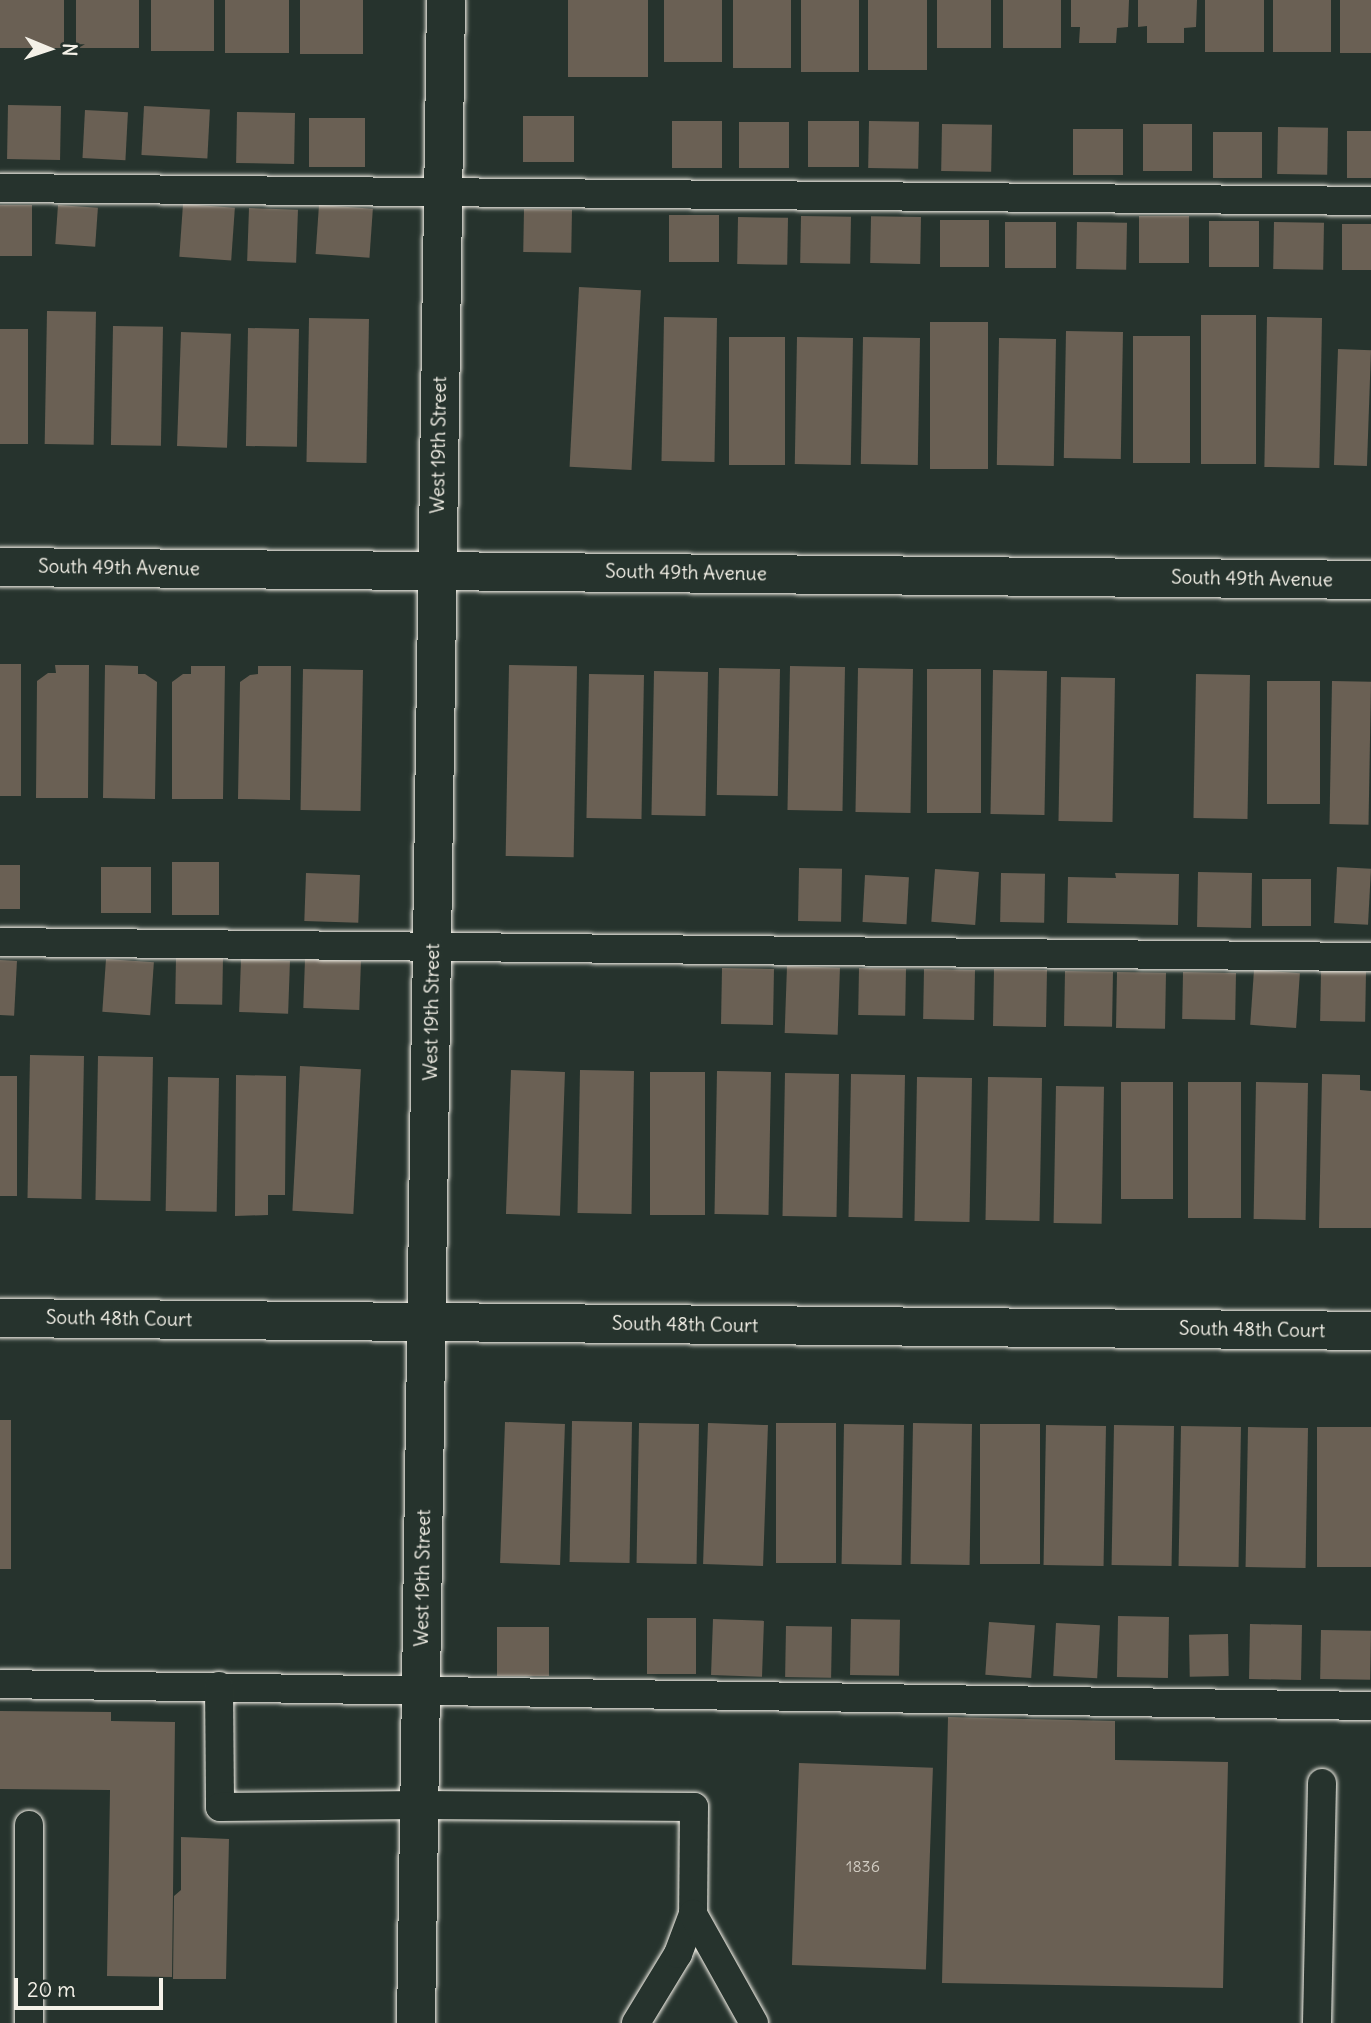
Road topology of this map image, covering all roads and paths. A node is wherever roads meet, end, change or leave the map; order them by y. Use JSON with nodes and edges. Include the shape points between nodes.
{"nodes":[{"id":1,"x":446,"y":0,"type":"edge"},
{"id":2,"x":0,"y":188,"type":"edge"},
{"id":3,"x":443,"y":195,"type":"junction"},
{"id":4,"x":1371,"y":201,"type":"edge"},
{"id":5,"x":0,"y":567,"type":"edge"},
{"id":6,"x":438,"y":571,"type":"junction"},
{"id":7,"x":1371,"y":580,"type":"edge"},
{"id":8,"x":0,"y":942,"type":"edge"},
{"id":9,"x":433,"y":947,"type":"junction"},
{"id":10,"x":1371,"y":957,"type":"edge"},
{"id":11,"x":0,"y":1318,"type":"edge"},
{"id":12,"x":427,"y":1322,"type":"junction"},
{"id":13,"x":1371,"y":1331,"type":"edge"},
{"id":14,"x":0,"y":1684,"type":"edge"},
{"id":15,"x":219,"y":1686,"type":"junction"},
{"id":16,"x":422,"y":1689,"type":"junction"},
{"id":17,"x":1371,"y":1706,"type":"edge"},
{"id":18,"x":1322,"y":1783,"type":"dead end"},
{"id":19,"x":420,"y":1805,"type":"junction"},
{"id":20,"x":29,"y":1825,"type":"dead end"},
{"id":21,"x":693,"y":1914,"type":"junction"},
{"id":22,"x":29,"y":2023,"type":"edge"},
{"id":23,"x":416,"y":2023,"type":"edge"},
{"id":24,"x":635,"y":2023,"type":"edge"},
{"id":25,"x":754,"y":2023,"type":"edge"},
{"id":26,"x":1317,"y":2023,"type":"edge"}],
"edges":[{"from":1,"to":3,"type":"street","name":"West 19th Street"},
{"from":2,"to":3,"type":"lane"},
{"from":3,"to":4,"type":"lane"},
{"from":3,"to":6,"type":"street","name":"West 19th Street"},
{"from":5,"to":6,"type":"street","name":"South 49th Avenue"},
{"from":6,"to":7,"type":"street","name":"South 49th Avenue"},
{"from":6,"to":9,"type":"street","name":"West 19th Street"},
{"from":8,"to":9,"type":"lane"},
{"from":9,"to":10,"type":"lane"},
{"from":9,"to":12,"type":"street","name":"West 19th Street"},
{"from":11,"to":12,"type":"street","name":"South 48th Court"},
{"from":12,"to":13,"type":"street","name":"South 48th Court"},
{"from":12,"to":16,"type":"street","name":"West 19th Street"},
{"from":14,"to":15,"type":"lane"},
{"from":15,"to":16,"type":"lane"},
{"from":15,"to":19,"type":"lane","via":[[220,1807]]},
{"from":16,"to":17,"type":"lane"},
{"from":16,"to":19,"type":"street","name":"West 19th Street"},
{"from":18,"to":26,"type":"lane"},
{"from":19,"to":21,"type":"lane","via":[[694,1807]]},
{"from":19,"to":23,"type":"street","name":"West 19th Street"},
{"from":20,"to":22,"type":"lane"},
{"from":21,"to":24,"type":"lane","via":[[678,1954]]},
{"from":21,"to":25,"type":"lane"}]}
